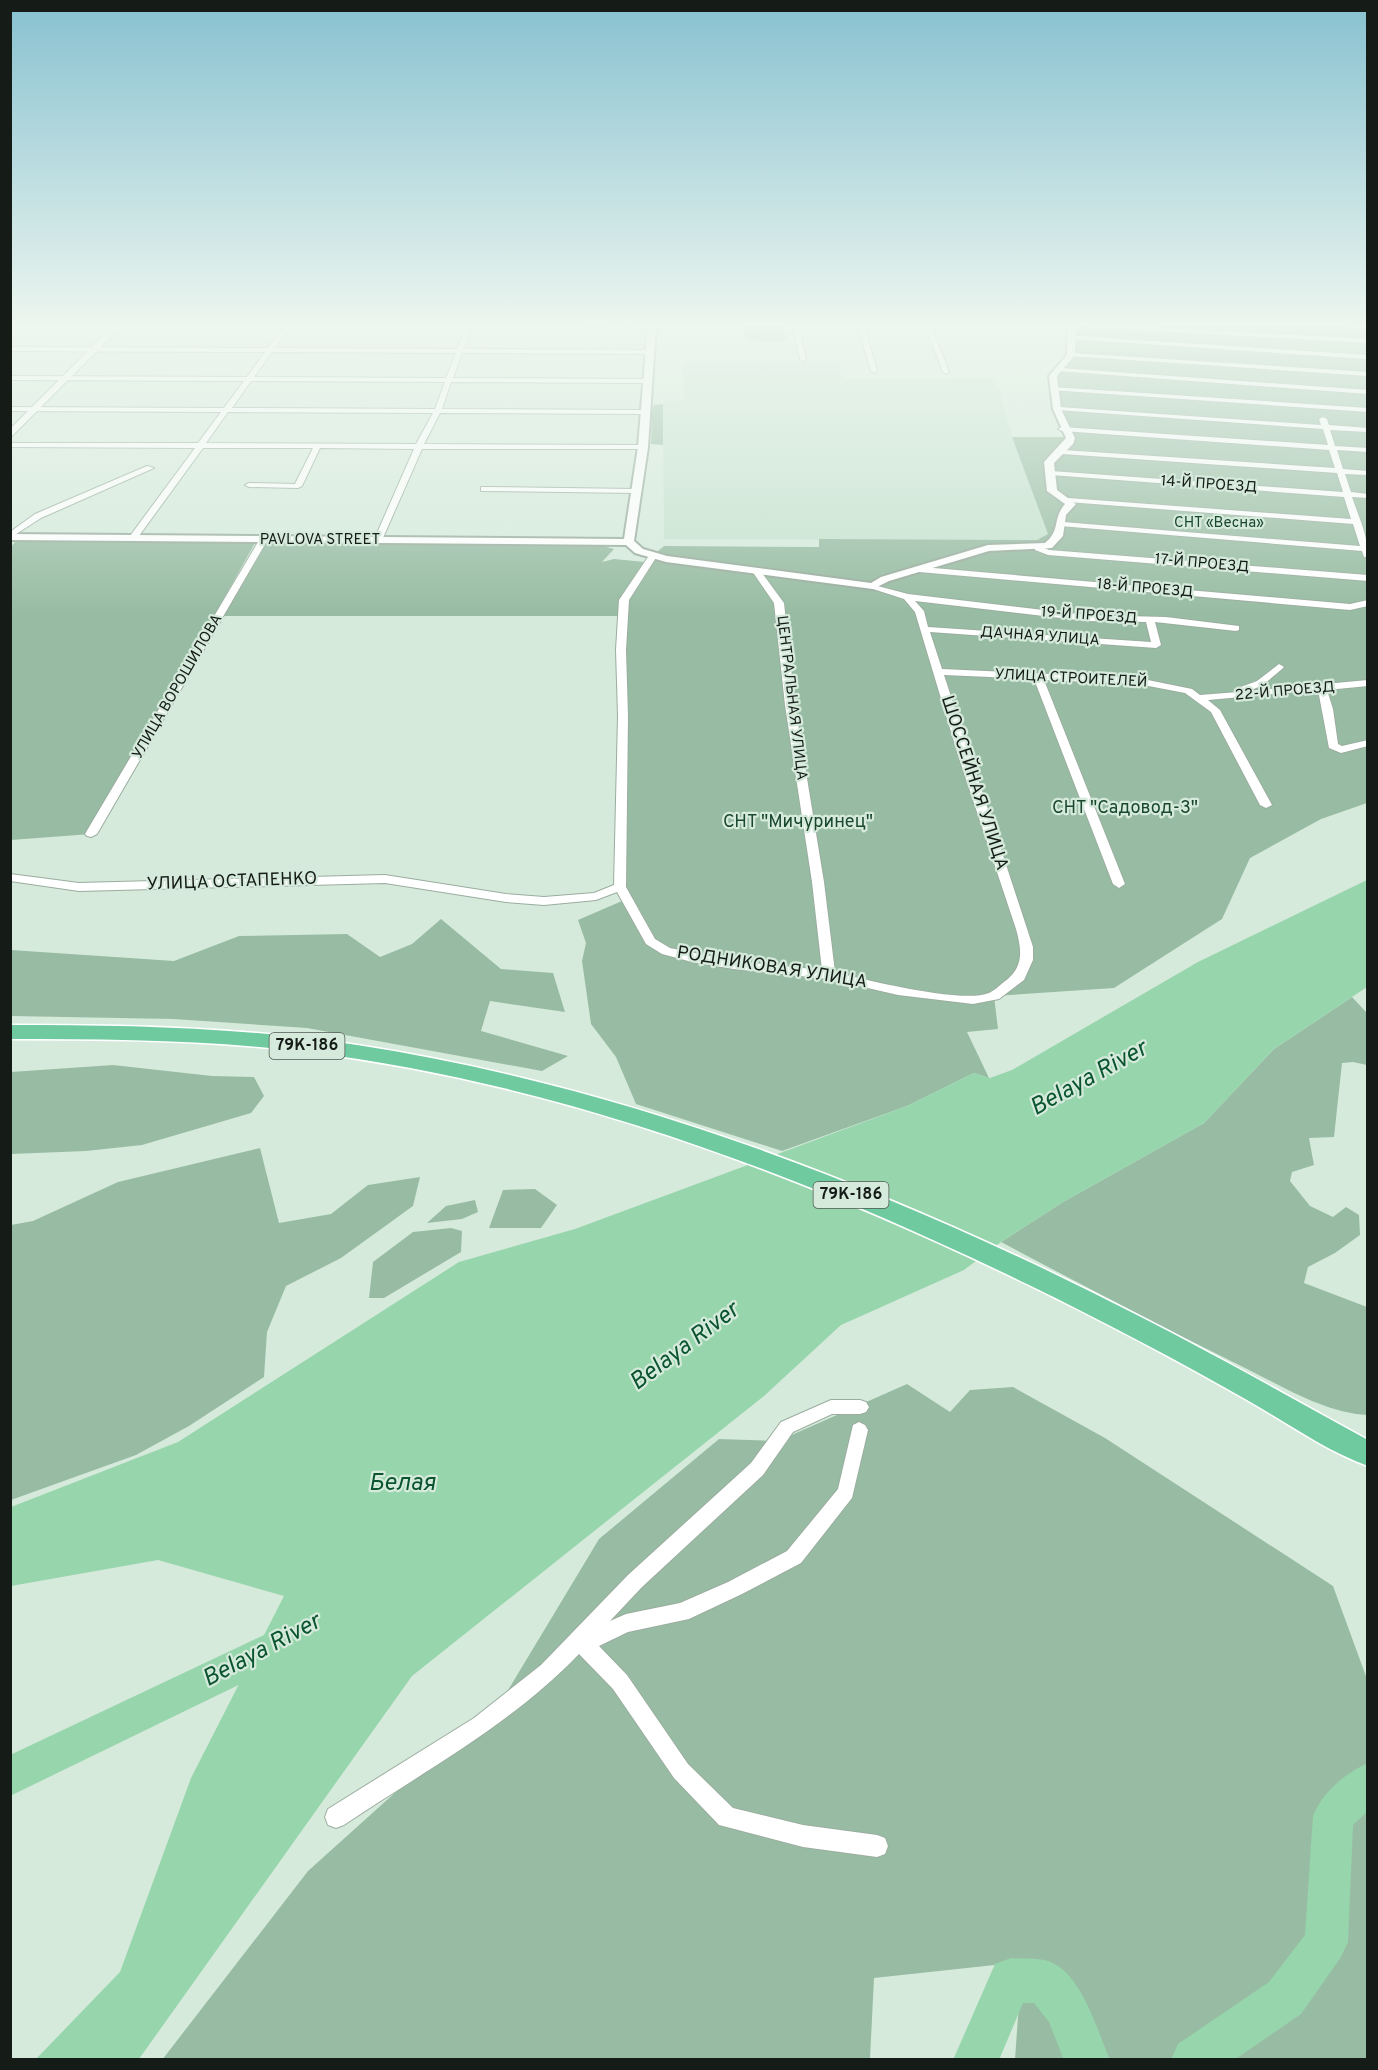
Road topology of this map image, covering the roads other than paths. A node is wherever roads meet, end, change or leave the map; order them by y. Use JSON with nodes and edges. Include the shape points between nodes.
{"nodes":[{"id":1,"x":25,"y":420,"type":"edge"},
{"id":2,"x":220,"y":420,"type":"edge"},
{"id":3,"x":433,"y":420,"type":"edge"},
{"id":4,"x":644,"y":420,"type":"edge"},
{"id":5,"x":1061,"y":420,"type":"edge"},
{"id":6,"x":1210,"y":420,"type":"edge"},
{"id":7,"x":1323,"y":420,"type":"edge"},
{"id":8,"x":1326,"y":427,"type":"junction"},
{"id":9,"x":1062,"y":429,"type":"junction"},
{"id":10,"x":1368,"y":430,"type":"edge"},
{"id":11,"x":10,"y":435,"type":"edge"},
{"id":12,"x":10,"y":445,"type":"edge"},
{"id":13,"x":200,"y":445,"type":"junction"},
{"id":14,"x":318,"y":445,"type":"junction"},
{"id":15,"x":418,"y":446,"type":"junction"},
{"id":16,"x":643,"y":447,"type":"junction"},
{"id":17,"x":1332,"y":448,"type":"junction"},
{"id":18,"x":1368,"y":450,"type":"edge"},
{"id":19,"x":1062,"y":452,"type":"junction"},
{"id":20,"x":150,"y":468,"type":"dead end"},
{"id":21,"x":1340,"y":471,"type":"junction"},
{"id":22,"x":1051,"y":473,"type":"junction"},
{"id":23,"x":1368,"y":473,"type":"edge"},
{"id":24,"x":249,"y":485,"type":"dead end"},
{"id":25,"x":484,"y":489,"type":"dead end"},
{"id":26,"x":637,"y":491,"type":"junction"},
{"id":27,"x":1347,"y":495,"type":"junction"},
{"id":28,"x":1368,"y":496,"type":"edge"},
{"id":29,"x":1068,"y":500,"type":"junction"},
{"id":30,"x":1358,"y":522,"type":"junction"},
{"id":31,"x":1063,"y":524,"type":"junction"},
{"id":32,"x":10,"y":537,"type":"edge"},
{"id":33,"x":133,"y":538,"type":"junction"},
{"id":34,"x":264,"y":539,"type":"junction"},
{"id":35,"x":378,"y":540,"type":"junction"},
{"id":36,"x":629,"y":542,"type":"junction"},
{"id":37,"x":1038,"y":548,"type":"junction"},
{"id":38,"x":1367,"y":553,"type":"edge"},
{"id":39,"x":653,"y":556,"type":"junction"},
{"id":40,"x":922,"y":570,"type":"junction"},
{"id":41,"x":756,"y":571,"type":"junction"},
{"id":42,"x":1368,"y":578,"type":"edge"},
{"id":43,"x":873,"y":586,"type":"junction"},
{"id":44,"x":907,"y":597,"type":"junction"},
{"id":45,"x":1368,"y":603,"type":"edge"},
{"id":46,"x":1150,"y":620,"type":"junction"},
{"id":47,"x":1236,"y":628,"type":"dead end"},
{"id":48,"x":924,"y":629,"type":"junction"},
{"id":49,"x":1279,"y":667,"type":"dead end"},
{"id":50,"x":937,"y":672,"type":"junction"},
{"id":51,"x":1038,"y":676,"type":"junction"},
{"id":52,"x":1368,"y":683,"type":"edge"},
{"id":53,"x":1322,"y":688,"type":"junction"},
{"id":54,"x":1201,"y":698,"type":"junction"},
{"id":55,"x":1368,"y":743,"type":"edge"},
{"id":56,"x":1266,"y":805,"type":"dead end"},
{"id":57,"x":91,"y":834,"type":"dead end"},
{"id":58,"x":10,"y":877,"type":"edge"},
{"id":59,"x":1119,"y":884,"type":"dead end"},
{"id":60,"x":620,"y":887,"type":"junction"},
{"id":61,"x":829,"y":975,"type":"junction"},
{"id":62,"x":994,"y":996,"type":"joint"},
{"id":63,"x":10,"y":1032,"type":"edge"},
{"id":64,"x":860,"y":1407,"type":"dead end"},
{"id":65,"x":859,"y":1430,"type":"dead end"},
{"id":66,"x":1368,"y":1454,"type":"edge"},
{"id":67,"x":578,"y":1646,"type":"junction"},
{"id":68,"x":336,"y":1817,"type":"dead end"},
{"id":69,"x":877,"y":1846,"type":"dead end"}],
"edges":[{"from":1,"to":11,"type":"main road"},
{"from":2,"to":13,"type":"street"},
{"from":3,"to":15,"type":"street"},
{"from":4,"to":16,"type":"street"},
{"from":5,"to":9,"type":"street"},
{"from":6,"to":8,"type":"street"},
{"from":7,"to":8,"type":"street"},
{"from":8,"to":10,"type":"street"},
{"from":8,"to":17,"type":"street"},
{"from":9,"to":17,"type":"street"},
{"from":9,"to":19,"type":"street","via":[[1071,438]]},
{"from":12,"to":13,"type":"street"},
{"from":13,"to":14,"type":"street"},
{"from":13,"to":33,"type":"street"},
{"from":14,"to":15,"type":"street"},
{"from":14,"to":24,"type":"street","via":[[298,486]]},
{"from":15,"to":16,"type":"street"},
{"from":15,"to":35,"type":"street"},
{"from":16,"to":26,"type":"street"},
{"from":17,"to":18,"type":"street"},
{"from":17,"to":21,"type":"street"},
{"from":19,"to":21,"type":"street"},
{"from":19,"to":22,"type":"street","via":[[1049,462]]},
{"from":20,"to":32,"type":"street","via":[[38,516]]},
{"from":21,"to":23,"type":"street"},
{"from":21,"to":27,"type":"street"},
{"from":22,"to":27,"type":"street","name":"14-Й ПРОЕЗД"},
{"from":22,"to":29,"type":"street","via":[[1052,491]]},
{"from":25,"to":26,"type":"street"},
{"from":26,"to":36,"type":"street"},
{"from":27,"to":28,"type":"street","name":"14-Й ПРОЕЗД"},
{"from":27,"to":30,"type":"street"},
{"from":29,"to":30,"type":"street"},
{"from":29,"to":31,"type":"street","via":[[1071,504],[1061,515]]},
{"from":30,"to":38,"type":"street"},
{"from":31,"to":37,"type":"street","via":[[1057,541]]},
{"from":31,"to":38,"type":"street"},
{"from":32,"to":33,"type":"street","name":"PAVLOVA STREET"},
{"from":33,"to":34,"type":"street","name":"PAVLOVA STREET"},
{"from":34,"to":35,"type":"street","name":"PAVLOVA STREET"},
{"from":34,"to":57,"type":"street","name":"УЛИЦА ВОРОШИЛОВА"},
{"from":35,"to":36,"type":"street","name":"PAVLOVA STREET"},
{"from":36,"to":39,"type":"street","via":[[635,549]]},
{"from":37,"to":40,"type":"street","via":[[988,548]]},
{"from":37,"to":42,"type":"street","name":"17-Й ПРОЕЗД","via":[[1048,552]]},
{"from":39,"to":41,"type":"street"},
{"from":39,"to":60,"type":"street","via":[[630,589],[622,612]]},
{"from":40,"to":43,"type":"street"},
{"from":40,"to":45,"type":"street","name":"18-Й ПРОЕЗД","via":[[1350,607]]},
{"from":41,"to":43,"type":"street"},
{"from":41,"to":61,"type":"street","name":"ЦЕНТРАЛЬНАЯ УЛИЦА","via":[[779,603]]},
{"from":43,"to":44,"type":"street"},
{"from":44,"to":46,"type":"street","name":"19-Й ПРОЕЗД","via":[[1086,618]]},
{"from":44,"to":48,"type":"street","name":"ШОССЕЙНАЯ УЛИЦА","via":[[919,611]]},
{"from":46,"to":47,"type":"street","name":"19-Й ПРОЕЗД"},
{"from":46,"to":48,"type":"street","name":"ДАЧНАЯ УЛИЦА","via":[[1156,645]]},
{"from":48,"to":50,"type":"street","name":"ШОССЕЙНАЯ УЛИЦА"},
{"from":49,"to":54,"type":"street","via":[[1248,688]]},
{"from":50,"to":51,"type":"street","name":"УЛИЦА СТРОИТЕЛЕЙ"},
{"from":50,"to":62,"type":"street","name":"ШОССЕЙНАЯ УЛИЦА","via":[[1027,947],[1027,960],[1019,977]]},
{"from":51,"to":54,"type":"street","name":"УЛИЦА СТРОИТЕЛЕЙ","via":[[1161,683]]},
{"from":51,"to":59,"type":"street"},
{"from":52,"to":53,"type":"street","name":"22-Й ПРОЕЗД"},
{"from":53,"to":54,"type":"street","name":"22-Й ПРОЕЗД"},
{"from":53,"to":55,"type":"street","via":[[1333,746],[1341,750]]},
{"from":54,"to":56,"type":"street","via":[[1224,724]]},
{"from":58,"to":60,"type":"street","name":"УЛИЦА ОСТАПЕНКО","via":[[79,887],[386,879],[544,901],[596,896]]},
{"from":60,"to":61,"type":"street","name":"РОДНИКОВАЯ УЛИЦА","via":[[650,941],[666,951],[734,965]]},
{"from":61,"to":62,"type":"street","name":"РОДНИКОВАЯ УЛИЦА","via":[[934,997],[973,1000]]},
{"from":63,"to":66,"type":"main road","number":"79К-186","via":[[186,1036],[286,1043],[405,1060],[597,1105],[773,1165],[898,1214],[1096,1306]]},
{"from":64,"to":67,"type":"street","via":[[831,1407],[786,1426],[757,1469],[635,1581]]},
{"from":65,"to":67,"type":"street","via":[[846,1492],[794,1557],[682,1611],[626,1623]]},
{"from":67,"to":68,"type":"street","via":[[481,1725]]},
{"from":67,"to":69,"type":"street","via":[[620,1682],[681,1771],[727,1817],[803,1836]]}]}
